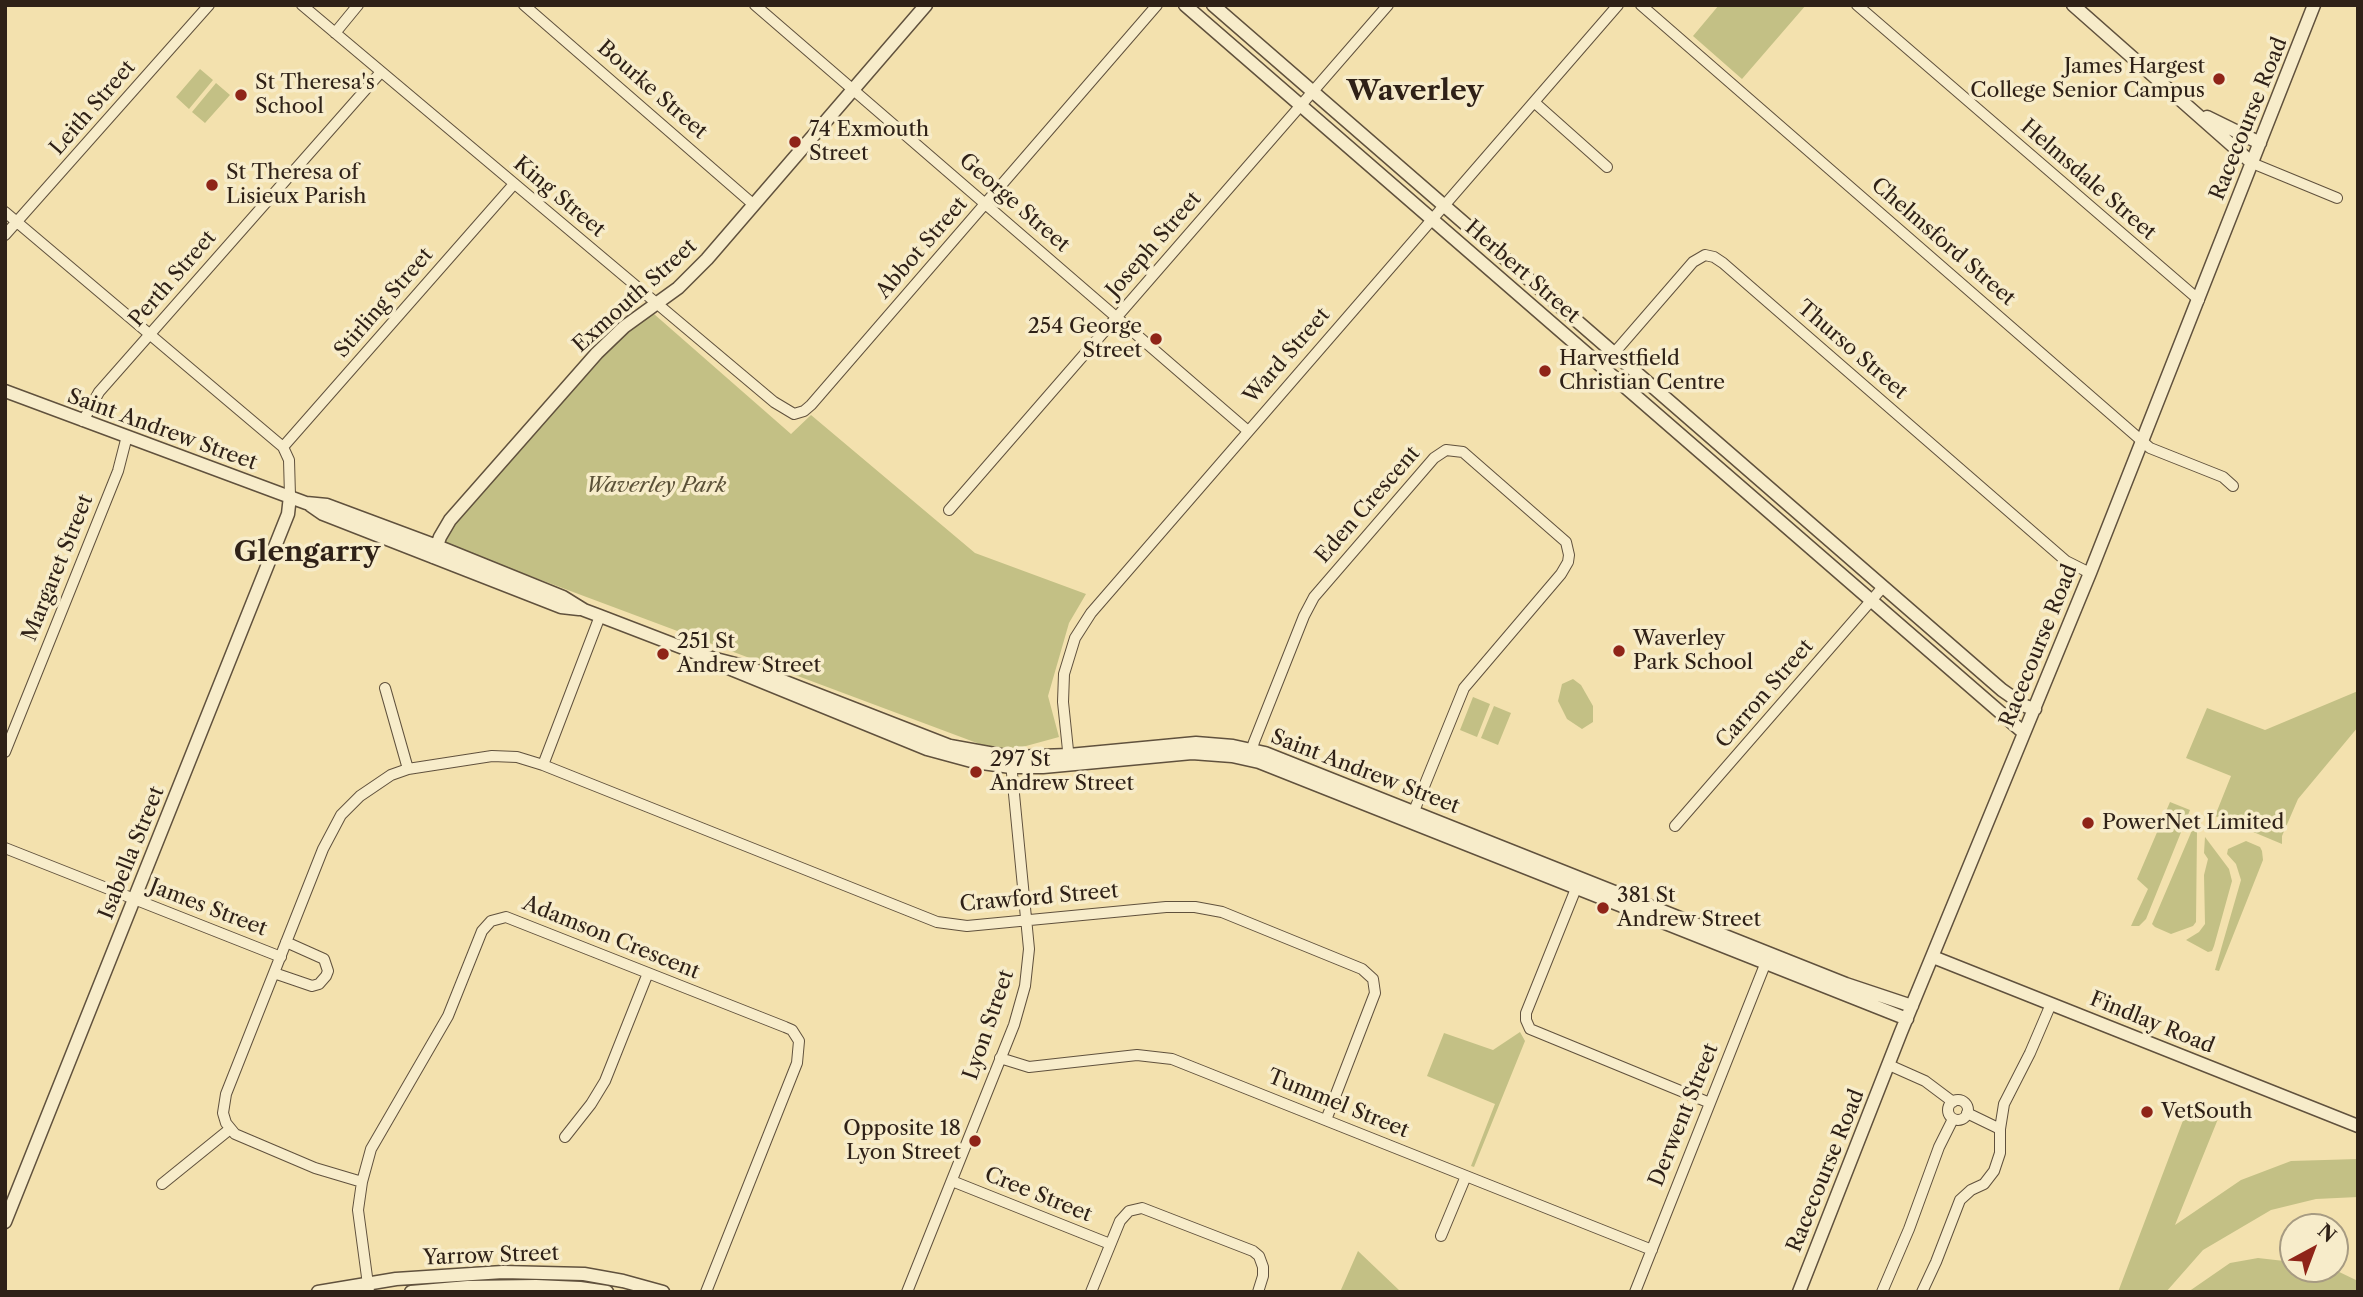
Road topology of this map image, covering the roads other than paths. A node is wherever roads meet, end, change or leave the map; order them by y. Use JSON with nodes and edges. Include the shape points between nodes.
{"nodes":[{"id":1,"x":209,"y":5,"type":"edge"},
{"id":2,"x":302,"y":5,"type":"edge"},
{"id":3,"x":358,"y":5,"type":"edge"},
{"id":4,"x":524,"y":5,"type":"edge"},
{"id":5,"x":755,"y":5,"type":"edge"},
{"id":6,"x":926,"y":5,"type":"edge"},
{"id":7,"x":1157,"y":5,"type":"edge"},
{"id":8,"x":1185,"y":5,"type":"edge"},
{"id":9,"x":1213,"y":5,"type":"edge"},
{"id":10,"x":1388,"y":5,"type":"edge"},
{"id":11,"x":1618,"y":5,"type":"edge"},
{"id":12,"x":1641,"y":5,"type":"edge"},
{"id":13,"x":1857,"y":5,"type":"edge"},
{"id":14,"x":2073,"y":5,"type":"edge"},
{"id":15,"x":2314,"y":8,"type":"edge"},
{"id":16,"x":335,"y":33,"type":"junction"},
{"id":17,"x":381,"y":72,"type":"junction"},
{"id":18,"x":854,"y":90,"type":"junction"},
{"id":19,"x":1312,"y":92,"type":"junction"},
{"id":20,"x":1534,"y":102,"type":"junction"},
{"id":21,"x":1301,"y":105,"type":"junction"},
{"id":22,"x":2197,"y":113,"type":"junction"},
{"id":23,"x":2260,"y":143,"type":"junction"},
{"id":24,"x":2252,"y":163,"type":"junction"},
{"id":25,"x":1607,"y":167,"type":"dead end"},
{"id":26,"x":514,"y":184,"type":"junction"},
{"id":27,"x":2337,"y":198,"type":"dead end"},
{"id":28,"x":985,"y":204,"type":"junction"},
{"id":29,"x":754,"y":205,"type":"junction"},
{"id":30,"x":1444,"y":206,"type":"junction"},
{"id":31,"x":5,"y":212,"type":"edge"},
{"id":32,"x":1432,"y":219,"type":"junction"},
{"id":33,"x":17,"y":222,"type":"junction"},
{"id":34,"x":5,"y":235,"type":"edge"},
{"id":35,"x":2199,"y":300,"type":"junction"},
{"id":36,"x":656,"y":304,"type":"junction"},
{"id":37,"x":1116,"y":317,"type":"junction"},
{"id":38,"x":149,"y":334,"type":"junction"},
{"id":39,"x":1614,"y":353,"type":"junction"},
{"id":40,"x":1602,"y":367,"type":"junction"},
{"id":41,"x":5,"y":391,"type":"edge"},
{"id":42,"x":794,"y":414,"type":"joint"},
{"id":43,"x":83,"y":421,"type":"junction"},
{"id":44,"x":1248,"y":431,"type":"junction"},
{"id":45,"x":127,"y":436,"type":"junction"},
{"id":46,"x":2143,"y":441,"type":"junction"},
{"id":47,"x":283,"y":447,"type":"junction"},
{"id":48,"x":1751,"y":472,"type":"junction"},
{"id":49,"x":1739,"y":485,"type":"junction"},
{"id":50,"x":2233,"y":486,"type":"dead end"},
{"id":51,"x":290,"y":496,"type":"junction"},
{"id":52,"x":949,"y":510,"type":"dead end"},
{"id":53,"x":435,"y":551,"type":"junction"},
{"id":54,"x":2090,"y":573,"type":"junction"},
{"id":55,"x":1883,"y":587,"type":"junction"},
{"id":56,"x":1871,"y":600,"type":"junction"},
{"id":57,"x":600,"y":617,"type":"junction"},
{"id":58,"x":386,"y":688,"type":"dead end"},
{"id":59,"x":2035,"y":709,"type":"junction"},
{"id":60,"x":2024,"y":733,"type":"junction"},
{"id":61,"x":5,"y":752,"type":"edge"},
{"id":62,"x":1251,"y":755,"type":"junction"},
{"id":63,"x":1069,"y":760,"type":"junction"},
{"id":64,"x":1011,"y":762,"type":"junction"},
{"id":65,"x":543,"y":765,"type":"junction"},
{"id":66,"x":408,"y":769,"type":"junction"},
{"id":67,"x":1412,"y":816,"type":"junction"},
{"id":68,"x":1675,"y":826,"type":"dead end"},
{"id":69,"x":5,"y":848,"type":"edge"},
{"id":70,"x":1578,"y":882,"type":"junction"},
{"id":71,"x":134,"y":900,"type":"junction"},
{"id":72,"x":1027,"y":921,"type":"junction"},
{"id":73,"x":286,"y":942,"type":"junction"},
{"id":74,"x":281,"y":957,"type":"junction"},
{"id":75,"x":1933,"y":957,"type":"junction"},
{"id":76,"x":1767,"y":958,"type":"junction"},
{"id":77,"x":274,"y":973,"type":"junction"},
{"id":78,"x":648,"y":973,"type":"junction"},
{"id":79,"x":2051,"y":1004,"type":"junction"},
{"id":80,"x":1910,"y":1013,"type":"junction"},
{"id":81,"x":1000,"y":1058,"type":"junction"},
{"id":82,"x":1889,"y":1065,"type":"junction"},
{"id":83,"x":1953,"y":1102,"type":"junction"},
{"id":84,"x":1710,"y":1103,"type":"junction"},
{"id":85,"x":1967,"y":1113,"type":"junction"},
{"id":86,"x":1953,"y":1119,"type":"junction"},
{"id":87,"x":1326,"y":1120,"type":"junction"},
{"id":88,"x":2358,"y":1126,"type":"edge"},
{"id":89,"x":230,"y":1129,"type":"junction"},
{"id":90,"x":2000,"y":1129,"type":"junction"},
{"id":91,"x":565,"y":1137,"type":"dead end"},
{"id":92,"x":1466,"y":1175,"type":"junction"},
{"id":93,"x":952,"y":1181,"type":"junction"},
{"id":94,"x":362,"y":1182,"type":"junction"},
{"id":95,"x":162,"y":1184,"type":"dead end"},
{"id":96,"x":5,"y":1222,"type":"edge"},
{"id":97,"x":1441,"y":1236,"type":"dead end"},
{"id":98,"x":1110,"y":1244,"type":"junction"},
{"id":99,"x":1651,"y":1250,"type":"junction"},
{"id":100,"x":368,"y":1287,"type":"edge"},
{"id":101,"x":318,"y":1292,"type":"edge"},
{"id":102,"x":411,"y":1292,"type":"edge"},
{"id":103,"x":607,"y":1292,"type":"edge"},
{"id":104,"x":663,"y":1292,"type":"edge"},
{"id":105,"x":706,"y":1292,"type":"edge"},
{"id":106,"x":907,"y":1292,"type":"edge"},
{"id":107,"x":1091,"y":1292,"type":"edge"},
{"id":108,"x":1258,"y":1292,"type":"edge"},
{"id":109,"x":1635,"y":1292,"type":"edge"},
{"id":110,"x":1799,"y":1292,"type":"edge"},
{"id":111,"x":1882,"y":1292,"type":"edge"},
{"id":112,"x":1922,"y":1292,"type":"edge"}],
"edges":[{"from":1,"to":33,"type":"street","name":"Leith Street"},
{"from":2,"to":16,"type":"street","name":"King Street"},
{"from":3,"to":16,"type":"street"},
{"from":4,"to":29,"type":"street","name":"Bourke Street"},
{"from":5,"to":18,"type":"street","name":"George Street"},
{"from":6,"to":18,"type":"street","name":"Exmouth Street"},
{"from":7,"to":28,"type":"street","name":"Abbot Street"},
{"from":8,"to":21,"type":"street","name":"Herbert Street"},
{"from":9,"to":19,"type":"street","name":"Herbert Street"},
{"from":10,"to":19,"type":"street","name":"Joseph Street"},
{"from":11,"to":20,"type":"street","name":"Ward Street"},
{"from":12,"to":46,"type":"street","name":"Chelmsford Street"},
{"from":13,"to":35,"type":"street","name":"Helmsdale Street"},
{"from":14,"to":22,"type":"street"},
{"from":15,"to":23,"type":"street","name":"Racecourse Road"},
{"from":16,"to":17,"type":"street","name":"King Street"},
{"from":17,"to":26,"type":"street","name":"King Street"},
{"from":17,"to":38,"type":"street","name":"Perth Street"},
{"from":18,"to":28,"type":"street","name":"George Street"},
{"from":18,"to":29,"type":"street","name":"Exmouth Street"},
{"from":19,"to":21,"type":"street","name":"Joseph Street"},
{"from":19,"to":30,"type":"street","name":"Herbert Street"},
{"from":20,"to":25,"type":"street"},
{"from":20,"to":30,"type":"street","name":"Ward Street"},
{"from":21,"to":32,"type":"street","name":"Herbert Street"},
{"from":21,"to":37,"type":"street","name":"Joseph Street"},
{"from":22,"to":23,"type":"street"},
{"from":22,"to":24,"type":"street"},
{"from":23,"to":24,"type":"street","name":"Racecourse Road"},
{"from":24,"to":27,"type":"street"},
{"from":24,"to":35,"type":"street","name":"Racecourse Road"},
{"from":26,"to":36,"type":"street","name":"King Street"},
{"from":26,"to":47,"type":"street","name":"Stirling Street"},
{"from":28,"to":37,"type":"street","name":"George Street"},
{"from":28,"to":42,"type":"street","name":"Abbot Street","via":[[811,405]]},
{"from":29,"to":36,"type":"street","name":"Exmouth Street","via":[[692,274]]},
{"from":30,"to":32,"type":"street","name":"Ward Street"},
{"from":30,"to":39,"type":"street","name":"Herbert Street"},
{"from":31,"to":33,"type":"street"},
{"from":32,"to":40,"type":"street","name":"Herbert Street"},
{"from":32,"to":44,"type":"street","name":"Ward Street"},
{"from":33,"to":34,"type":"street","name":"Leith Street"},
{"from":33,"to":38,"type":"street"},
{"from":35,"to":46,"type":"street","name":"Racecourse Road"},
{"from":36,"to":42,"type":"street","name":"King Street"},
{"from":36,"to":53,"type":"street","name":"Exmouth Street","via":[[597,353],[450,520]]},
{"from":37,"to":44,"type":"street","name":"George Street"},
{"from":37,"to":52,"type":"street","name":"Joseph Street"},
{"from":38,"to":43,"type":"street","name":"Perth Street","via":[[96,396]]},
{"from":38,"to":47,"type":"street"},
{"from":39,"to":40,"type":"street","name":"Thurso Street"},
{"from":39,"to":48,"type":"street","name":"Herbert Street"},
{"from":39,"to":54,"type":"street","name":"Thurso Street","via":[[1693,262],[1705,255],[1714,257],[2066,561]]},
{"from":40,"to":49,"type":"street","name":"Herbert Street"},
{"from":41,"to":43,"type":"street","name":"Saint Andrew Street"},
{"from":43,"to":45,"type":"street","name":"Saint Andrew Street"},
{"from":44,"to":63,"type":"street","name":"Ward Street","via":[[1082,626],[1070,650],[1062,685]]},
{"from":45,"to":51,"type":"street","name":"Saint Andrew Street"},
{"from":45,"to":61,"type":"street","name":"Margaret Street","via":[[118,471]]},
{"from":46,"to":50,"type":"street","name":"Chelmsford Street","via":[[2150,448],[2223,477]]},
{"from":46,"to":54,"type":"street","name":"Racecourse Road"},
{"from":47,"to":51,"type":"street","via":[[288,455]]},
{"from":48,"to":49,"type":"street"},
{"from":48,"to":55,"type":"street","name":"Herbert Street"},
{"from":49,"to":56,"type":"street","name":"Herbert Street"},
{"from":51,"to":53,"type":"street","name":"Saint Andrew Street","via":[[323,514]]},
{"from":51,"to":71,"type":"street","name":"Isabella Street","via":[[288,514]]},
{"from":53,"to":57,"type":"street","name":"Saint Andrew Street","via":[[563,597]]},
{"from":54,"to":59,"type":"street","name":"Racecourse Road"},
{"from":55,"to":56,"type":"street","name":"Carron Street"},
{"from":55,"to":59,"type":"street","name":"Herbert Street","via":[[2002,690]]},
{"from":56,"to":60,"type":"street","name":"Herbert Street"},
{"from":56,"to":68,"type":"street","name":"Carron Street"},
{"from":57,"to":64,"type":"street","name":"Saint Andrew Street","via":[[747,667],[950,746]]},
{"from":57,"to":65,"type":"street"},
{"from":58,"to":66,"type":"street"},
{"from":59,"to":60,"type":"street","name":"Racecourse Road"},
{"from":60,"to":75,"type":"street","name":"Racecourse Road"},
{"from":62,"to":63,"type":"street","name":"Saint Andrew Street","via":[[1196,743]]},
{"from":62,"to":67,"type":"street","name":"Saint Andrew Street","via":[[1279,758]]},
{"from":62,"to":67,"type":"street","name":"Eden Crescent","via":[[1314,597],[1434,458],[1446,450],[1463,452],[1566,542],[1569,555],[1568,562],[1464,688]]},
{"from":63,"to":64,"type":"street","name":"Saint Andrew Street"},
{"from":64,"to":72,"type":"street","name":"Lyon Street"},
{"from":65,"to":66,"type":"street","name":"Crawford Street","via":[[492,756]]},
{"from":65,"to":72,"type":"street","name":"Crawford Street","via":[[936,922],[967,926]]},
{"from":66,"to":73,"type":"street","name":"Crawford Street","via":[[370,788],[341,815]]},
{"from":67,"to":70,"type":"street","name":"Saint Andrew Street"},
{"from":69,"to":71,"type":"street","name":"James Street"},
{"from":70,"to":76,"type":"street","name":"Saint Andrew Street"},
{"from":70,"to":84,"type":"street","via":[[1526,1013],[1530,1029]]},
{"from":71,"to":74,"type":"street","name":"James Street"},
{"from":71,"to":96,"type":"street","name":"Isabella Street"},
{"from":72,"to":81,"type":"street","name":"Lyon Street","via":[[1029,966]]},
{"from":72,"to":87,"type":"street","name":"Crawford Street","via":[[1195,907],[1222,912],[1368,973],[1374,1001]]},
{"from":73,"to":74,"type":"street","name":"Crawford Street"},
{"from":73,"to":77,"type":"street","via":[[324,959],[328,971],[312,986]]},
{"from":74,"to":77,"type":"street","name":"Crawford Street"},
{"from":75,"to":79,"type":"street","name":"Findlay Road"},
{"from":75,"to":80,"type":"street","name":"Racecourse Road"},
{"from":76,"to":80,"type":"street","name":"Saint Andrew Street"},
{"from":76,"to":84,"type":"street","name":"Derwent Street"},
{"from":77,"to":89,"type":"street","name":"Crawford Street","via":[[226,1094],[223,1112]]},
{"from":78,"to":91,"type":"street","via":[[605,1081]]},
{"from":78,"to":94,"type":"street","name":"Adamson Crescent","via":[[517,920],[491,921],[482,931],[448,1016],[375,1140]]},
{"from":78,"to":105,"type":"street","name":"Adamson Crescent","via":[[785,1027],[799,1041],[797,1063]]},
{"from":79,"to":88,"type":"street","name":"Findlay Road"},
{"from":79,"to":90,"type":"street","via":[[2004,1104]]},
{"from":80,"to":82,"type":"street","name":"Racecourse Road"},
{"from":81,"to":87,"type":"street","name":"Tummel Street","via":[[1029,1067],[1137,1055],[1161,1057]]},
{"from":81,"to":93,"type":"street","name":"Lyon Street"},
{"from":82,"to":83,"type":"street","via":[[1925,1081]]},
{"from":82,"to":110,"type":"street","name":"Racecourse Road"},
{"from":83,"to":85,"type":"street","via":[[1963,1102]]},
{"from":83,"to":86,"type":"street","via":[[1948,1109]]},
{"from":84,"to":99,"type":"street","name":"Derwent Street"},
{"from":85,"to":86,"type":"street","via":[[1963,1119]]},
{"from":85,"to":90,"type":"street"},
{"from":86,"to":111,"type":"street"},
{"from":87,"to":92,"type":"street","name":"Tummel Street"},
{"from":89,"to":94,"type":"street","via":[[314,1168]]},
{"from":89,"to":95,"type":"street"},
{"from":90,"to":112,"type":"street","via":[[1994,1171],[1960,1200]]},
{"from":92,"to":97,"type":"street"},
{"from":92,"to":99,"type":"street","name":"Tummel Street"},
{"from":93,"to":98,"type":"street","name":"Cree Street"},
{"from":93,"to":106,"type":"street","name":"Lyon Street"},
{"from":94,"to":100,"type":"street","name":"Adamson Crescent","via":[[358,1210]]},
{"from":98,"to":107,"type":"street"},
{"from":98,"to":108,"type":"street","via":[[1123,1216],[1135,1209],[1150,1210],[1253,1251],[1263,1267]]},
{"from":99,"to":109,"type":"street","name":"Derwent Street"},
{"from":100,"to":101,"type":"street","name":"Yarrow Street"},
{"from":100,"to":104,"type":"street","name":"Yarrow Street","via":[[458,1274],[545,1272],[603,1277]]},
{"from":102,"to":103,"type":"street","name":"Yarrow Street","via":[[536,1286]]}]}
